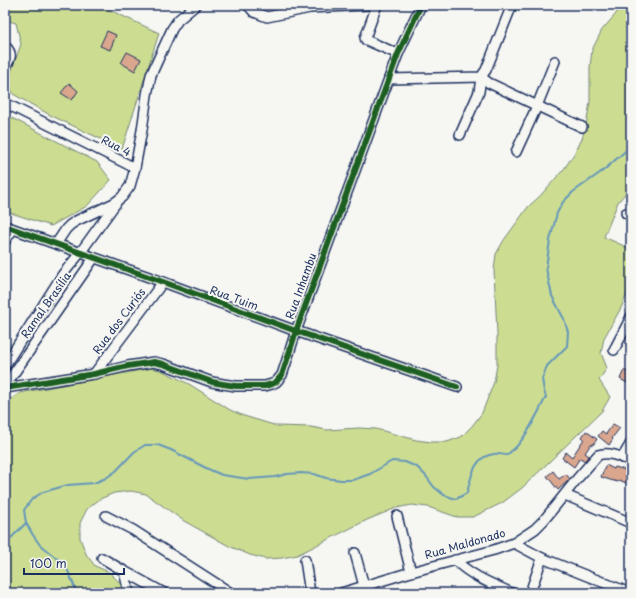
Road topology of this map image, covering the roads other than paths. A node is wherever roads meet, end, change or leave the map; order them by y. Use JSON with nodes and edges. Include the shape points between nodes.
{"nodes":[{"id":1,"x":196,"y":5,"type":"edge"},
{"id":2,"x":248,"y":5,"type":"edge"},
{"id":3,"x":369,"y":5,"type":"edge"},
{"id":4,"x":377,"y":5,"type":"edge"},
{"id":5,"x":421,"y":5,"type":"edge"},
{"id":6,"x":512,"y":5,"type":"edge"},
{"id":7,"x":5,"y":46,"type":"edge"},
{"id":8,"x":398,"y":54,"type":"junction"},
{"id":9,"x":555,"y":62,"type":"dead end"},
{"id":10,"x":5,"y":68,"type":"edge"},
{"id":11,"x":482,"y":75,"type":"junction"},
{"id":12,"x":389,"y":79,"type":"junction"},
{"id":13,"x":5,"y":103,"type":"edge"},
{"id":14,"x":537,"y":106,"type":"junction"},
{"id":15,"x":582,"y":127,"type":"dead end"},
{"id":16,"x":460,"y":135,"type":"dead end"},
{"id":17,"x":516,"y":152,"type":"dead end"},
{"id":18,"x":135,"y":168,"type":"junction"},
{"id":19,"x":118,"y":200,"type":"junction"},
{"id":20,"x":9,"y":228,"type":"edge"},
{"id":21,"x":5,"y":241,"type":"edge"},
{"id":22,"x":56,"y":244,"type":"junction"},
{"id":23,"x":80,"y":253,"type":"junction"},
{"id":24,"x":94,"y":258,"type":"junction"},
{"id":25,"x":163,"y":282,"type":"junction"},
{"id":26,"x":631,"y":317,"type":"edge"},
{"id":27,"x":296,"y":331,"type":"junction"},
{"id":28,"x":614,"y":350,"type":"dead end"},
{"id":29,"x":5,"y":365,"type":"edge"},
{"id":30,"x":94,"y":374,"type":"junction"},
{"id":31,"x":5,"y":387,"type":"edge"},
{"id":32,"x":457,"y":387,"type":"dead end"},
{"id":33,"x":631,"y":442,"type":"edge"},
{"id":34,"x":622,"y":458,"type":"junction"},
{"id":35,"x":631,"y":461,"type":"edge"},
{"id":36,"x":564,"y":495,"type":"junction"},
{"id":37,"x":106,"y":516,"type":"dead end"},
{"id":38,"x":397,"y":516,"type":"dead end"},
{"id":39,"x":631,"y":523,"type":"edge"},
{"id":40,"x":514,"y":543,"type":"junction"},
{"id":41,"x":355,"y":553,"type":"dead end"},
{"id":42,"x":102,"y":558,"type":"dead end"},
{"id":43,"x":542,"y":558,"type":"junction"},
{"id":44,"x":305,"y":560,"type":"dead end"},
{"id":45,"x":455,"y":560,"type":"junction"},
{"id":46,"x":124,"y":571,"type":"junction"},
{"id":47,"x":411,"y":572,"type":"junction"},
{"id":48,"x":364,"y":586,"type":"junction"},
{"id":49,"x":129,"y":593,"type":"edge"},
{"id":50,"x":164,"y":593,"type":"edge"},
{"id":51,"x":231,"y":593,"type":"edge"},
{"id":52,"x":310,"y":593,"type":"edge"},
{"id":53,"x":342,"y":593,"type":"edge"},
{"id":54,"x":512,"y":593,"type":"edge"},
{"id":55,"x":530,"y":593,"type":"edge"},
{"id":56,"x":630,"y":593,"type":"edge"}],
"edges":[{"from":1,"to":18,"type":"street","via":[[174,24],[151,75]]},
{"from":2,"to":3,"type":"street","via":[[254,12],[267,17],[310,8]]},
{"from":4,"to":8,"type":"street","via":[[365,38]]},
{"from":5,"to":8,"type":"street","name":"Rua Inhambu"},
{"from":6,"to":11,"type":"street"},
{"from":7,"to":10,"type":"street","via":[[11,53]]},
{"from":8,"to":12,"type":"street","name":"Rua Inhambu"},
{"from":9,"to":14,"type":"street"},
{"from":11,"to":12,"type":"street"},
{"from":11,"to":14,"type":"street","via":[[489,83]]},
{"from":11,"to":16,"type":"street","via":[[479,92]]},
{"from":12,"to":27,"type":"street","name":"Rua Inhambu"},
{"from":13,"to":18,"type":"street","name":"Rua 4"},
{"from":14,"to":15,"type":"street"},
{"from":14,"to":17,"type":"street"},
{"from":18,"to":19,"type":"street","name":"Rua 4","via":[[130,186]]},
{"from":19,"to":22,"type":"street","name":"Rua 4","via":[[70,225]]},
{"from":19,"to":23,"type":"street","name":"Ramal Brasília"},
{"from":20,"to":21,"type":"street"},
{"from":20,"to":22,"type":"street","name":"Rua Tuim"},
{"from":22,"to":23,"type":"street","name":"Rua Tuim"},
{"from":23,"to":24,"type":"street","name":"Rua Tuim"},
{"from":23,"to":29,"type":"street","name":"Ramal Brasília","via":[[63,274]]},
{"from":24,"to":25,"type":"street","name":"Rua Tuim"},
{"from":24,"to":31,"type":"street","name":"Ramal Brasília"},
{"from":25,"to":27,"type":"street","name":"Rua Tuim"},
{"from":25,"to":30,"type":"street","name":"Rua dos Curiós"},
{"from":26,"to":28,"type":"street"},
{"from":27,"to":30,"type":"street","name":"Rua Inhambu","via":[[282,375],[276,382],[265,386],[236,386],[212,382],[158,362]]},
{"from":27,"to":32,"type":"street","name":"Rua Tuim"},
{"from":30,"to":31,"type":"street","name":"Rua Inhambu"},
{"from":33,"to":34,"type":"street"},
{"from":34,"to":35,"type":"street","name":"Rua Maldonado"},
{"from":34,"to":36,"type":"street","name":"Rua Maldonado","via":[[608,454],[598,455]]},
{"from":36,"to":39,"type":"street"},
{"from":36,"to":40,"type":"street","name":"Rua Maldonado","via":[[535,529]]},
{"from":37,"to":51,"type":"street","via":[[133,530]]},
{"from":38,"to":47,"type":"street"},
{"from":40,"to":43,"type":"street"},
{"from":40,"to":45,"type":"street","name":"Rua Maldonado"},
{"from":41,"to":48,"type":"street"},
{"from":42,"to":46,"type":"street"},
{"from":43,"to":55,"type":"street"},
{"from":43,"to":56,"type":"street"},
{"from":44,"to":52,"type":"street"},
{"from":45,"to":47,"type":"street","name":"Rua Maldonado"},
{"from":45,"to":54,"type":"street","via":[[470,573]]},
{"from":46,"to":49,"type":"street"},
{"from":46,"to":50,"type":"street"},
{"from":47,"to":48,"type":"street","name":"Rua Maldonado"},
{"from":48,"to":53,"type":"street","name":"Rua Maldonado"}]}
